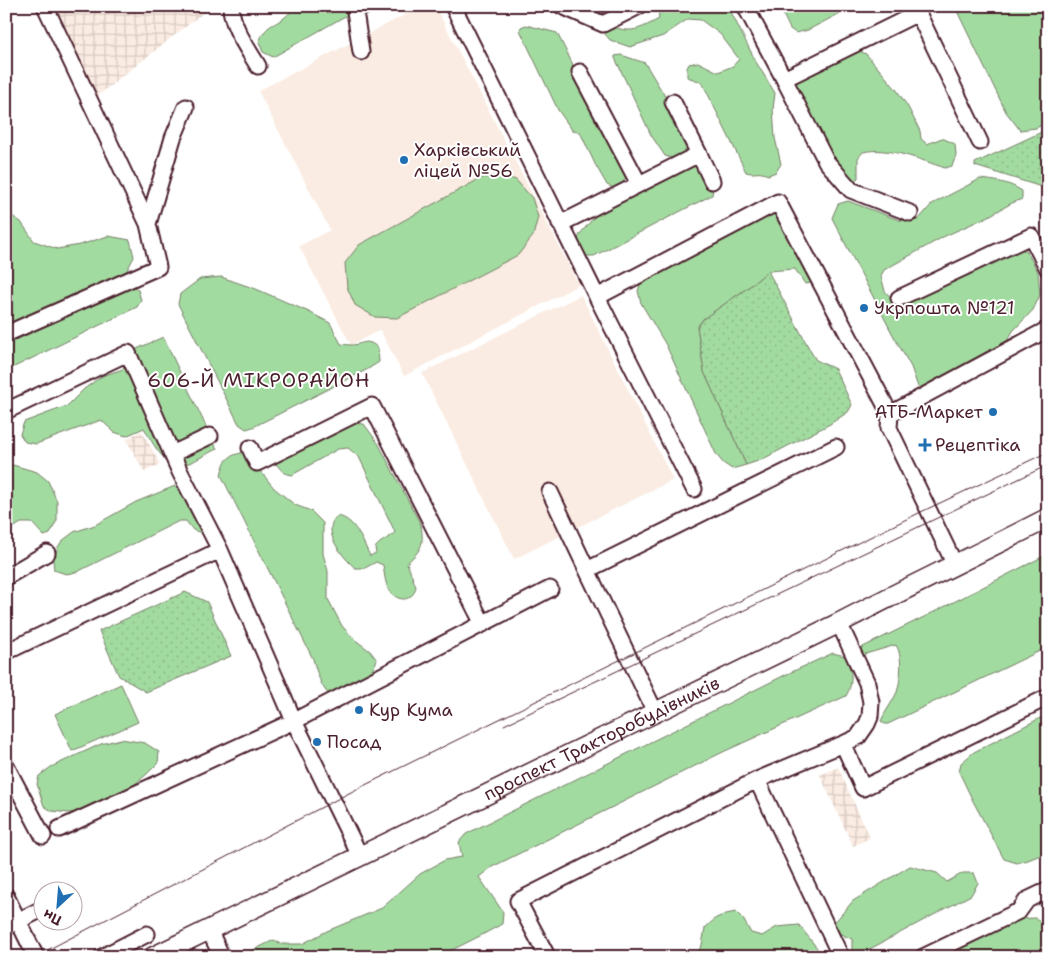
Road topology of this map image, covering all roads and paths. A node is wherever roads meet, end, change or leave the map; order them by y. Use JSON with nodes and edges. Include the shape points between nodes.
{"nodes":[{"id":1,"x":45,"y":6,"type":"edge"},
{"id":2,"x":230,"y":6,"type":"edge"},
{"id":3,"x":365,"y":6,"type":"edge"},
{"id":4,"x":453,"y":6,"type":"edge"},
{"id":5,"x":562,"y":6,"type":"edge"},
{"id":6,"x":639,"y":6,"type":"edge"},
{"id":7,"x":744,"y":6,"type":"edge"},
{"id":8,"x":361,"y":52,"type":"dead end"},
{"id":9,"x":258,"y":66,"type":"dead end"},
{"id":10,"x":580,"y":72,"type":"dead end"},
{"id":11,"x":784,"y":79,"type":"junction"},
{"id":12,"x":673,"y":102,"type":"dead end"},
{"id":13,"x":186,"y":107,"type":"dead end"},
{"id":14,"x":980,"y":142,"type":"dead end"},
{"id":15,"x":700,"y":154,"type":"junction"},
{"id":16,"x":712,"y":181,"type":"dead end"},
{"id":17,"x":639,"y":184,"type":"junction"},
{"id":18,"x":910,"y":213,"type":"dead end"},
{"id":19,"x":148,"y":224,"type":"junction"},
{"id":20,"x":560,"y":224,"type":"junction"},
{"id":21,"x":1048,"y":269,"type":"edge"},
{"id":22,"x":597,"y":297,"type":"junction"},
{"id":23,"x":899,"y":298,"type":"dead end"},
{"id":24,"x":1048,"y":329,"type":"edge"},
{"id":25,"x":6,"y":334,"type":"edge"},
{"id":26,"x":6,"y":411,"type":"edge"},
{"id":27,"x":890,"y":414,"type":"junction"},
{"id":28,"x":210,"y":436,"type":"dead end"},
{"id":29,"x":836,"y":447,"type":"dead end"},
{"id":30,"x":250,"y":448,"type":"dead end"},
{"id":31,"x":172,"y":454,"type":"junction"},
{"id":32,"x":694,"y":489,"type":"dead end"},
{"id":33,"x":550,"y":492,"type":"dead end"},
{"id":34,"x":1048,"y":518,"type":"edge"},
{"id":35,"x":220,"y":550,"type":"junction"},
{"id":36,"x":47,"y":553,"type":"dead end"},
{"id":37,"x":956,"y":565,"type":"junction"},
{"id":38,"x":587,"y":570,"type":"junction"},
{"id":39,"x":6,"y":577,"type":"edge"},
{"id":40,"x":550,"y":589,"type":"dead end"},
{"id":41,"x":839,"y":623,"type":"junction"},
{"id":42,"x":483,"y":624,"type":"junction"},
{"id":43,"x":6,"y":652,"type":"edge"},
{"id":44,"x":1048,"y":697,"type":"edge"},
{"id":45,"x":655,"y":712,"type":"junction"},
{"id":46,"x":294,"y":721,"type":"junction"},
{"id":47,"x":843,"y":744,"type":"junction"},
{"id":48,"x":6,"y":766,"type":"edge"},
{"id":49,"x":757,"y":780,"type":"junction"},
{"id":50,"x":59,"y":828,"type":"dead end"},
{"id":51,"x":42,"y":836,"type":"dead end"},
{"id":52,"x":360,"y":856,"type":"junction"},
{"id":53,"x":1048,"y":890,"type":"edge"},
{"id":54,"x":6,"y":896,"type":"edge"},
{"id":55,"x":32,"y":914,"type":"edge"},
{"id":56,"x":12,"y":924,"type":"edge"},
{"id":57,"x":208,"y":930,"type":"junction"},
{"id":58,"x":147,"y":934,"type":"dead end"},
{"id":59,"x":36,"y":957,"type":"edge"},
{"id":60,"x":102,"y":957,"type":"edge"},
{"id":61,"x":154,"y":957,"type":"edge"},
{"id":62,"x":222,"y":957,"type":"edge"},
{"id":63,"x":544,"y":957,"type":"edge"},
{"id":64,"x":841,"y":957,"type":"edge"},
{"id":65,"x":923,"y":957,"type":"edge"}],
"edges":[{"from":1,"to":19,"type":"lane"},
{"from":2,"to":9,"type":"lane","via":[[240,35]]},
{"from":3,"to":8,"type":"lane","via":[[355,12]]},
{"from":4,"to":20,"type":"lane"},
{"from":5,"to":6,"type":"lane","via":[[603,24]]},
{"from":7,"to":11,"type":"lane"},
{"from":10,"to":17,"type":"lane"},
{"from":11,"to":14,"type":"lane","via":[[918,13]]},
{"from":11,"to":18,"type":"lane","via":[[826,161],[851,190]]},
{"from":12,"to":15,"type":"lane"},
{"from":13,"to":19,"type":"lane","via":[[173,138]]},
{"from":15,"to":16,"type":"lane"},
{"from":15,"to":17,"type":"lane"},
{"from":17,"to":20,"type":"lane"},
{"from":19,"to":25,"type":"lane","via":[[158,267]]},
{"from":20,"to":22,"type":"lane"},
{"from":21,"to":23,"type":"lane","via":[[1031,236]]},
{"from":22,"to":27,"type":"lane","via":[[778,202]]},
{"from":22,"to":32,"type":"lane"},
{"from":24,"to":27,"type":"lane"},
{"from":26,"to":31,"type":"lane","via":[[128,353]]},
{"from":27,"to":37,"type":"lane","via":[[889,428]]},
{"from":28,"to":31,"type":"lane"},
{"from":29,"to":38,"type":"lane"},
{"from":30,"to":42,"type":"lane","via":[[257,463],[372,406]]},
{"from":31,"to":35,"type":"lane"},
{"from":33,"to":38,"type":"lane"},
{"from":34,"to":37,"type":"main road","name":"проспект Тракторобудівників"},
{"from":35,"to":43,"type":"lane"},
{"from":35,"to":46,"type":"lane"},
{"from":36,"to":39,"type":"lane"},
{"from":37,"to":41,"type":"main road","name":"проспект Тракторобудівників"},
{"from":38,"to":45,"type":"lane"},
{"from":40,"to":42,"type":"lane"},
{"from":41,"to":45,"type":"main road","name":"проспект Тракторобудівників"},
{"from":41,"to":47,"type":"lane","via":[[867,682],[871,702],[867,724],[858,736]]},
{"from":42,"to":46,"type":"lane"},
{"from":44,"to":47,"type":"lane","via":[[863,788]]},
{"from":45,"to":52,"type":"main road","name":"проспект Тракторобудівників"},
{"from":46,"to":50,"type":"lane"},
{"from":46,"to":52,"type":"lane"},
{"from":47,"to":49,"type":"lane"},
{"from":48,"to":51,"type":"lane"},
{"from":49,"to":63,"type":"lane","via":[[518,900],[547,956]]},
{"from":49,"to":64,"type":"lane"},
{"from":52,"to":57,"type":"main road","name":"проспект Тракторобудівників"},
{"from":53,"to":65,"type":"lane","via":[[1027,900],[1019,911]]},
{"from":54,"to":56,"type":"lane"},
{"from":55,"to":56,"type":"lane"},
{"from":56,"to":59,"type":"lane"},
{"from":57,"to":61,"type":"main road","name":"проспект Тракторобудівників"},
{"from":57,"to":62,"type":"lane"},
{"from":58,"to":60,"type":"lane"}]}
